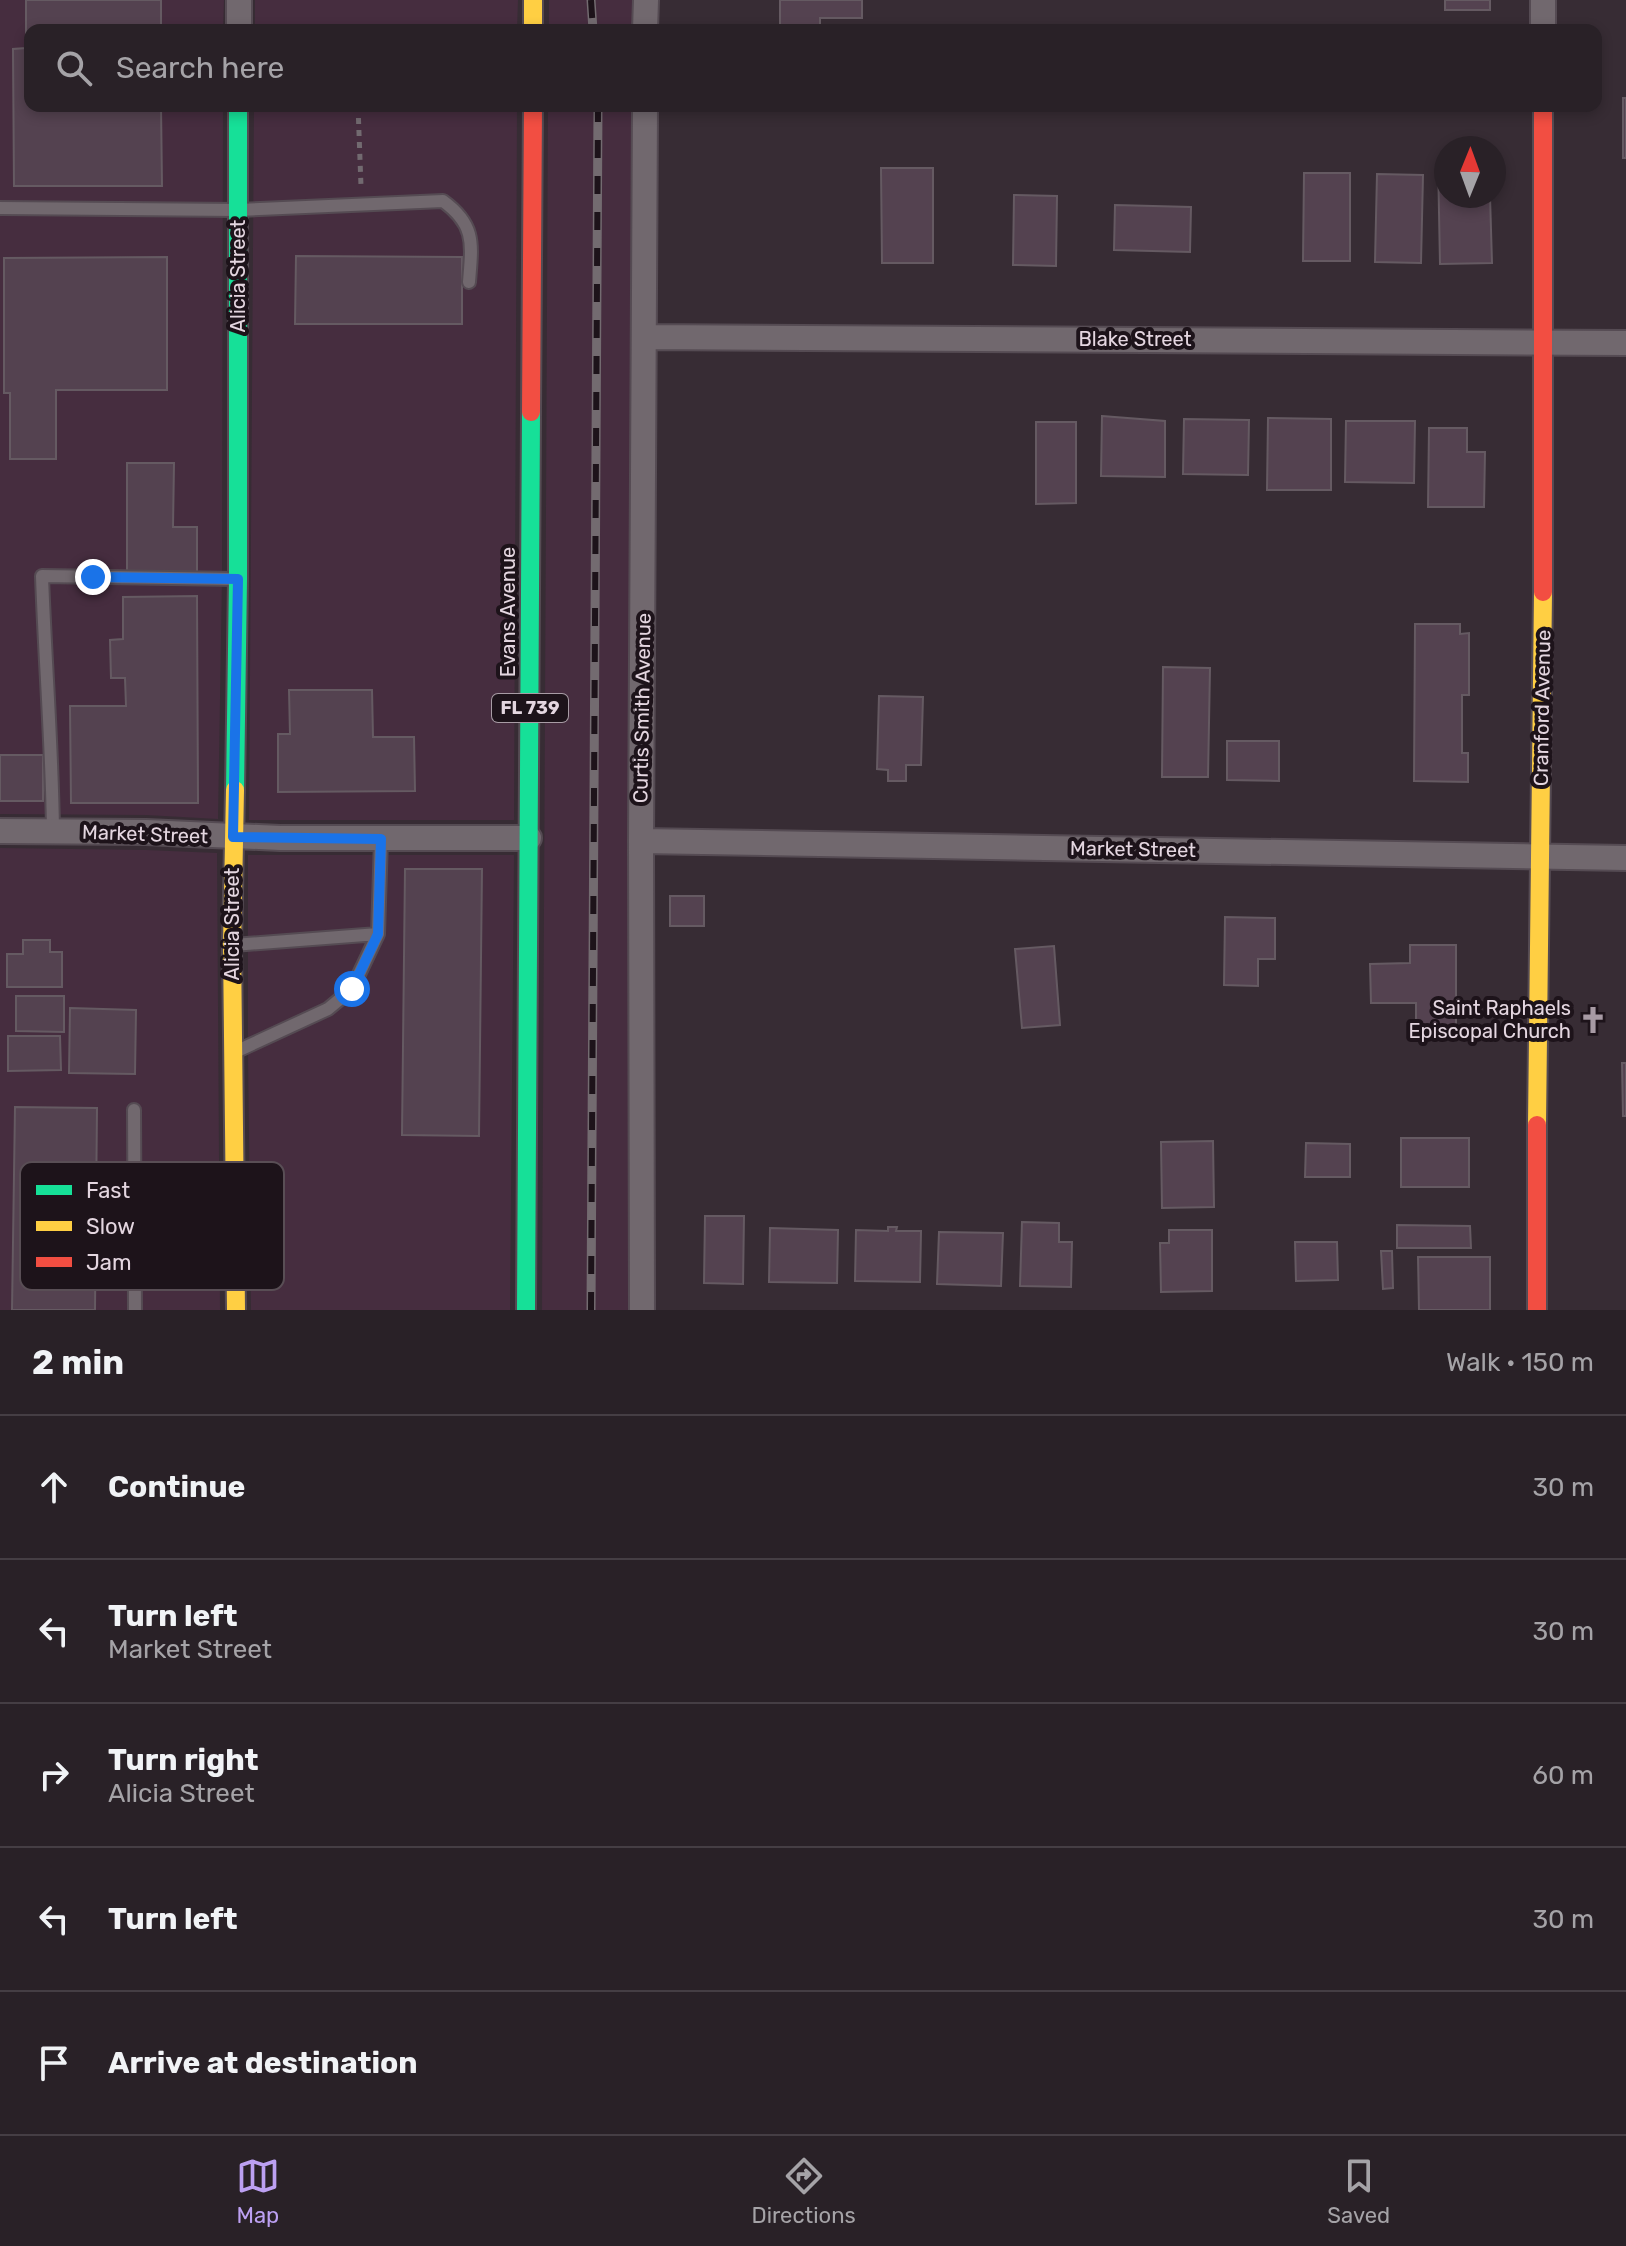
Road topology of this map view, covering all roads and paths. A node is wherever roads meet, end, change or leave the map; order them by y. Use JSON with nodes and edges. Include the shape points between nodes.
{"nodes":[{"id":1,"x":239,"y":0,"type":"edge"},
{"id":2,"x":533,"y":0,"type":"edge"},
{"id":3,"x":646,"y":0,"type":"edge"},
{"id":4,"x":1543,"y":0,"type":"edge"},
{"id":5,"x":239,"y":24,"type":"edge"},
{"id":6,"x":533,"y":24,"type":"edge"},
{"id":7,"x":645,"y":24,"type":"edge"},
{"id":8,"x":1543,"y":24,"type":"edge"},
{"id":9,"x":238,"y":112,"type":"edge"},
{"id":10,"x":358,"y":112,"type":"edge"},
{"id":11,"x":533,"y":112,"type":"edge"},
{"id":12,"x":645,"y":112,"type":"edge"},
{"id":13,"x":1543,"y":112,"type":"edge"},
{"id":14,"x":361,"y":203,"type":"junction"},
{"id":15,"x":0,"y":208,"type":"edge"},
{"id":16,"x":239,"y":210,"type":"junction"},
{"id":17,"x":469,"y":282,"type":"dead end"},
{"id":18,"x":644,"y":337,"type":"junction"},
{"id":19,"x":1542,"y":341,"type":"junction"},
{"id":20,"x":1626,"y":343,"type":"edge"},
{"id":21,"x":238,"y":579,"type":"junction"},
{"id":22,"x":0,"y":831,"type":"edge"},
{"id":23,"x":53,"y":831,"type":"junction"},
{"id":24,"x":233,"y":837,"type":"junction"},
{"id":25,"x":529,"y":838,"type":"junction"},
{"id":26,"x":381,"y":839,"type":"junction"},
{"id":27,"x":641,"y":841,"type":"junction"},
{"id":28,"x":1541,"y":857,"type":"junction"},
{"id":29,"x":1626,"y":858,"type":"edge"},
{"id":30,"x":378,"y":934,"type":"junction"},
{"id":31,"x":232,"y":945,"type":"junction"},
{"id":32,"x":232,"y":1053,"type":"junction"},
{"id":33,"x":134,"y":1110,"type":"dead end"},
{"id":34,"x":135,"y":1162,"type":"edge"},
{"id":35,"x":234,"y":1162,"type":"edge"},
{"id":36,"x":135,"y":1290,"type":"edge"},
{"id":37,"x":135,"y":1310,"type":"edge"},
{"id":38,"x":526,"y":1310,"type":"edge"},
{"id":39,"x":642,"y":1310,"type":"edge"},
{"id":40,"x":1537,"y":1310,"type":"edge"}],
"edges":[{"from":1,"to":5,"type":"street"},
{"from":2,"to":6,"type":"street"},
{"from":3,"to":7,"type":"street"},
{"from":4,"to":8,"type":"street"},
{"from":9,"to":16,"type":"street","name":"Alicia Street"},
{"from":10,"to":14,"type":"path"},
{"from":11,"to":25,"type":"street","name":"Evans Avenue","number":"FL 739"},
{"from":12,"to":18,"type":"street","name":"Curtis Smith Avenue"},
{"from":13,"to":19,"type":"street","name":"Cranford Avenue"},
{"from":14,"to":16,"type":"lane"},
{"from":14,"to":17,"type":"lane","via":[[443,201],[460,214],[472,239]]},
{"from":15,"to":16,"type":"lane"},
{"from":16,"to":21,"type":"street","name":"Alicia Street"},
{"from":18,"to":19,"type":"street","name":"Blake Street"},
{"from":18,"to":27,"type":"street","name":"Curtis Smith Avenue"},
{"from":19,"to":20,"type":"street","name":"Blake Street"},
{"from":19,"to":28,"type":"street","name":"Cranford Avenue"},
{"from":21,"to":23,"type":"lane","via":[[42,576]]},
{"from":21,"to":24,"type":"street","name":"Alicia Street"},
{"from":22,"to":23,"type":"street","name":"Market Street"},
{"from":23,"to":24,"type":"street","name":"Market Street"},
{"from":24,"to":26,"type":"street","name":"Market Street"},
{"from":24,"to":31,"type":"street","name":"Alicia Street"},
{"from":25,"to":26,"type":"street","name":"Market Street"},
{"from":25,"to":38,"type":"street","name":"Evans Avenue","number":"FL 739"},
{"from":26,"to":30,"type":"lane"},
{"from":27,"to":28,"type":"street","name":"Market Street"},
{"from":27,"to":39,"type":"street","name":"Curtis Smith Avenue"},
{"from":28,"to":29,"type":"street","name":"Market Street"},
{"from":28,"to":40,"type":"street","name":"Cranford Avenue"},
{"from":30,"to":31,"type":"lane"},
{"from":30,"to":32,"type":"lane","via":[[352,989],[328,1009]]},
{"from":31,"to":32,"type":"street","name":"Alicia Street"},
{"from":32,"to":35,"type":"street","name":"Alicia Street"},
{"from":33,"to":34,"type":"lane"},
{"from":36,"to":37,"type":"lane"}]}
